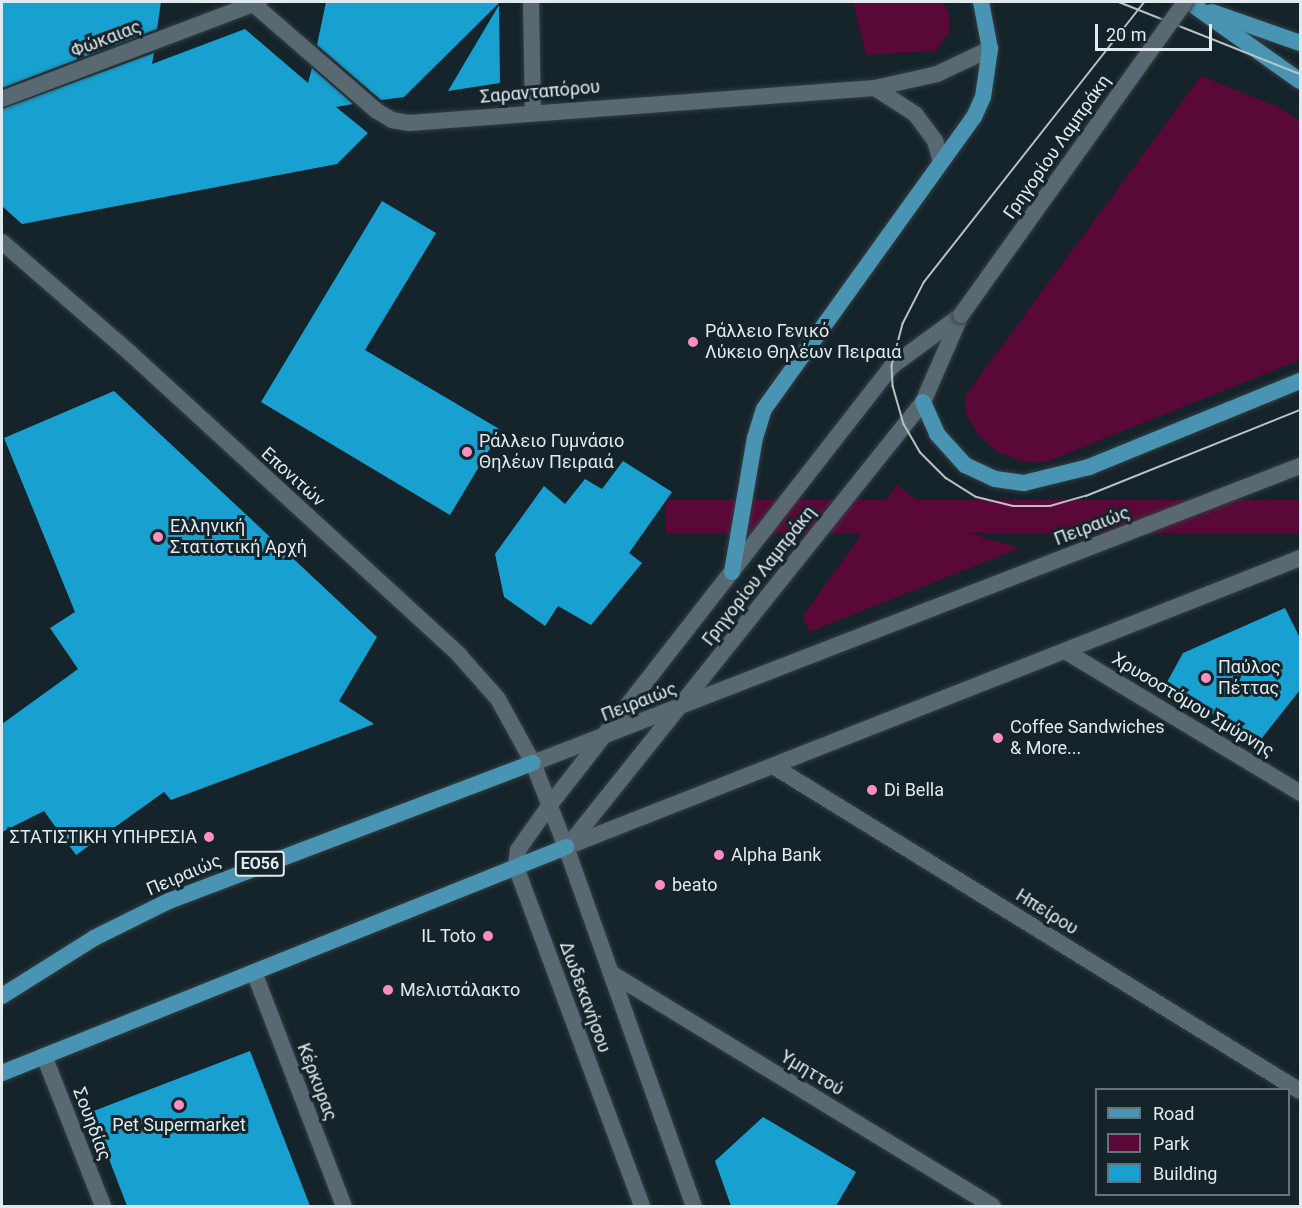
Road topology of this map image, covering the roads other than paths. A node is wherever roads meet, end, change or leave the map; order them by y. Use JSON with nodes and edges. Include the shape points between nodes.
{"nodes":[{"id":1,"x":255,"y":2,"type":"edge"},
{"id":2,"x":531,"y":2,"type":"edge"},
{"id":3,"x":981,"y":2,"type":"edge"},
{"id":4,"x":1187,"y":3,"type":"edge"},
{"id":5,"x":1300,"y":44,"type":"edge"},
{"id":6,"x":990,"y":49,"type":"junction"},
{"id":7,"x":1300,"y":81,"type":"edge"},
{"id":8,"x":875,"y":88,"type":"junction"},
{"id":9,"x":2,"y":99,"type":"edge"},
{"id":10,"x":533,"y":113,"type":"junction"},
{"id":11,"x":941,"y":162,"type":"junction"},
{"id":12,"x":2,"y":242,"type":"edge"},
{"id":13,"x":961,"y":315,"type":"junction"},
{"id":14,"x":1300,"y":381,"type":"edge"},
{"id":15,"x":923,"y":402,"type":"junction"},
{"id":16,"x":1300,"y":466,"type":"edge"},
{"id":17,"x":1300,"y":558,"type":"edge"},
{"id":18,"x":732,"y":572,"type":"junction"},
{"id":19,"x":1065,"y":651,"type":"junction"},
{"id":20,"x":679,"y":707,"type":"junction"},
{"id":21,"x":603,"y":737,"type":"junction"},
{"id":22,"x":533,"y":763,"type":"junction"},
{"id":23,"x":773,"y":766,"type":"junction"},
{"id":24,"x":1300,"y":793,"type":"edge"},
{"id":25,"x":549,"y":806,"type":"junction"},
{"id":26,"x":566,"y":848,"type":"junction"},
{"id":27,"x":516,"y":867,"type":"junction"},
{"id":28,"x":254,"y":972,"type":"junction"},
{"id":29,"x":611,"y":974,"type":"junction"},
{"id":30,"x":2,"y":996,"type":"edge"},
{"id":31,"x":44,"y":1056,"type":"junction"},
{"id":32,"x":2,"y":1073,"type":"edge"},
{"id":33,"x":1300,"y":1091,"type":"edge"},
{"id":34,"x":103,"y":1206,"type":"edge"},
{"id":35,"x":344,"y":1206,"type":"edge"},
{"id":36,"x":642,"y":1206,"type":"edge"},
{"id":37,"x":694,"y":1206,"type":"edge"},
{"id":38,"x":992,"y":1206,"type":"edge"}],
"edges":[{"from":1,"to":9,"type":"street","name":"Φώκαιας"},
{"from":1,"to":10,"type":"street","name":"Σαρανταπόρου","via":[[392,120],[409,123]]},
{"from":2,"to":10,"type":"street"},
{"from":3,"to":6,"type":"main road"},
{"from":4,"to":5,"type":"main road"},
{"from":4,"to":7,"type":"main road"},
{"from":4,"to":13,"type":"street","name":"Γρηγορίου Λαμπράκη","bridge":true},
{"from":6,"to":8,"type":"street","name":"Σαρανταπόρου","via":[[937,74]]},
{"from":6,"to":11,"type":"main road","via":[[983,97]]},
{"from":8,"to":10,"type":"street","name":"Σαρανταπόρου"},
{"from":8,"to":11,"type":"street","via":[[915,114],[935,141]]},
{"from":11,"to":18,"type":"main road","via":[[764,409],[754,438]]},
{"from":12,"to":22,"type":"street","name":"Επονιτών","via":[[130,353],[459,655],[498,699]]},
{"from":13,"to":15,"type":"street","name":"Γρηγορίου Λαμπράκη"},
{"from":13,"to":18,"type":"street","name":"Γρηγορίου Λαμπράκη","via":[[892,366]]},
{"from":14,"to":15,"type":"main road","via":[[1089,468],[1024,483],[995,479],[965,465],[937,434]]},
{"from":15,"to":20,"type":"street","name":"Γρηγορίου Λαμπράκη"},
{"from":16,"to":20,"type":"street","name":"Πειραιώς","number":"ΕΟ56"},
{"from":17,"to":19,"type":"street"},
{"from":18,"to":21,"type":"street","name":"Γρηγορίου Λαμπράκη"},
{"from":19,"to":23,"type":"street"},
{"from":19,"to":24,"type":"street","name":"Χρυσοστόμου Σμύρνης"},
{"from":20,"to":21,"type":"street","name":"Πειραιώς","number":"ΕΟ56"},
{"from":20,"to":26,"type":"street","name":"Γρηγορίου Λαμπράκη"},
{"from":21,"to":22,"type":"street","name":"Πειραιώς","number":"ΕΟ56"},
{"from":21,"to":25,"type":"street","name":"Γρηγορίου Λαμπράκη"},
{"from":22,"to":25,"type":"street","name":"Δωδεκανήσου"},
{"from":22,"to":30,"type":"main road","name":"Πειραιώς","number":"ΕΟ56","via":[[169,901],[94,938]]},
{"from":23,"to":26,"type":"street"},
{"from":23,"to":33,"type":"street","name":"Ηπείρου"},
{"from":25,"to":26,"type":"street","name":"Δωδεκανήσου"},
{"from":25,"to":27,"type":"street","via":[[518,850]]},
{"from":26,"to":27,"type":"main road"},
{"from":26,"to":29,"type":"street","name":"Δωδεκανήσου"},
{"from":27,"to":28,"type":"main road"},
{"from":27,"to":36,"type":"street","name":"Δωδεκανήσου"},
{"from":28,"to":31,"type":"main road"},
{"from":28,"to":35,"type":"street","name":"Κέρκυρας"},
{"from":29,"to":37,"type":"street","name":"Δωδεκανήσου"},
{"from":29,"to":38,"type":"street","name":"Υμηττού"},
{"from":31,"to":32,"type":"main road"},
{"from":31,"to":34,"type":"street","name":"Σουηδίας"}]}
